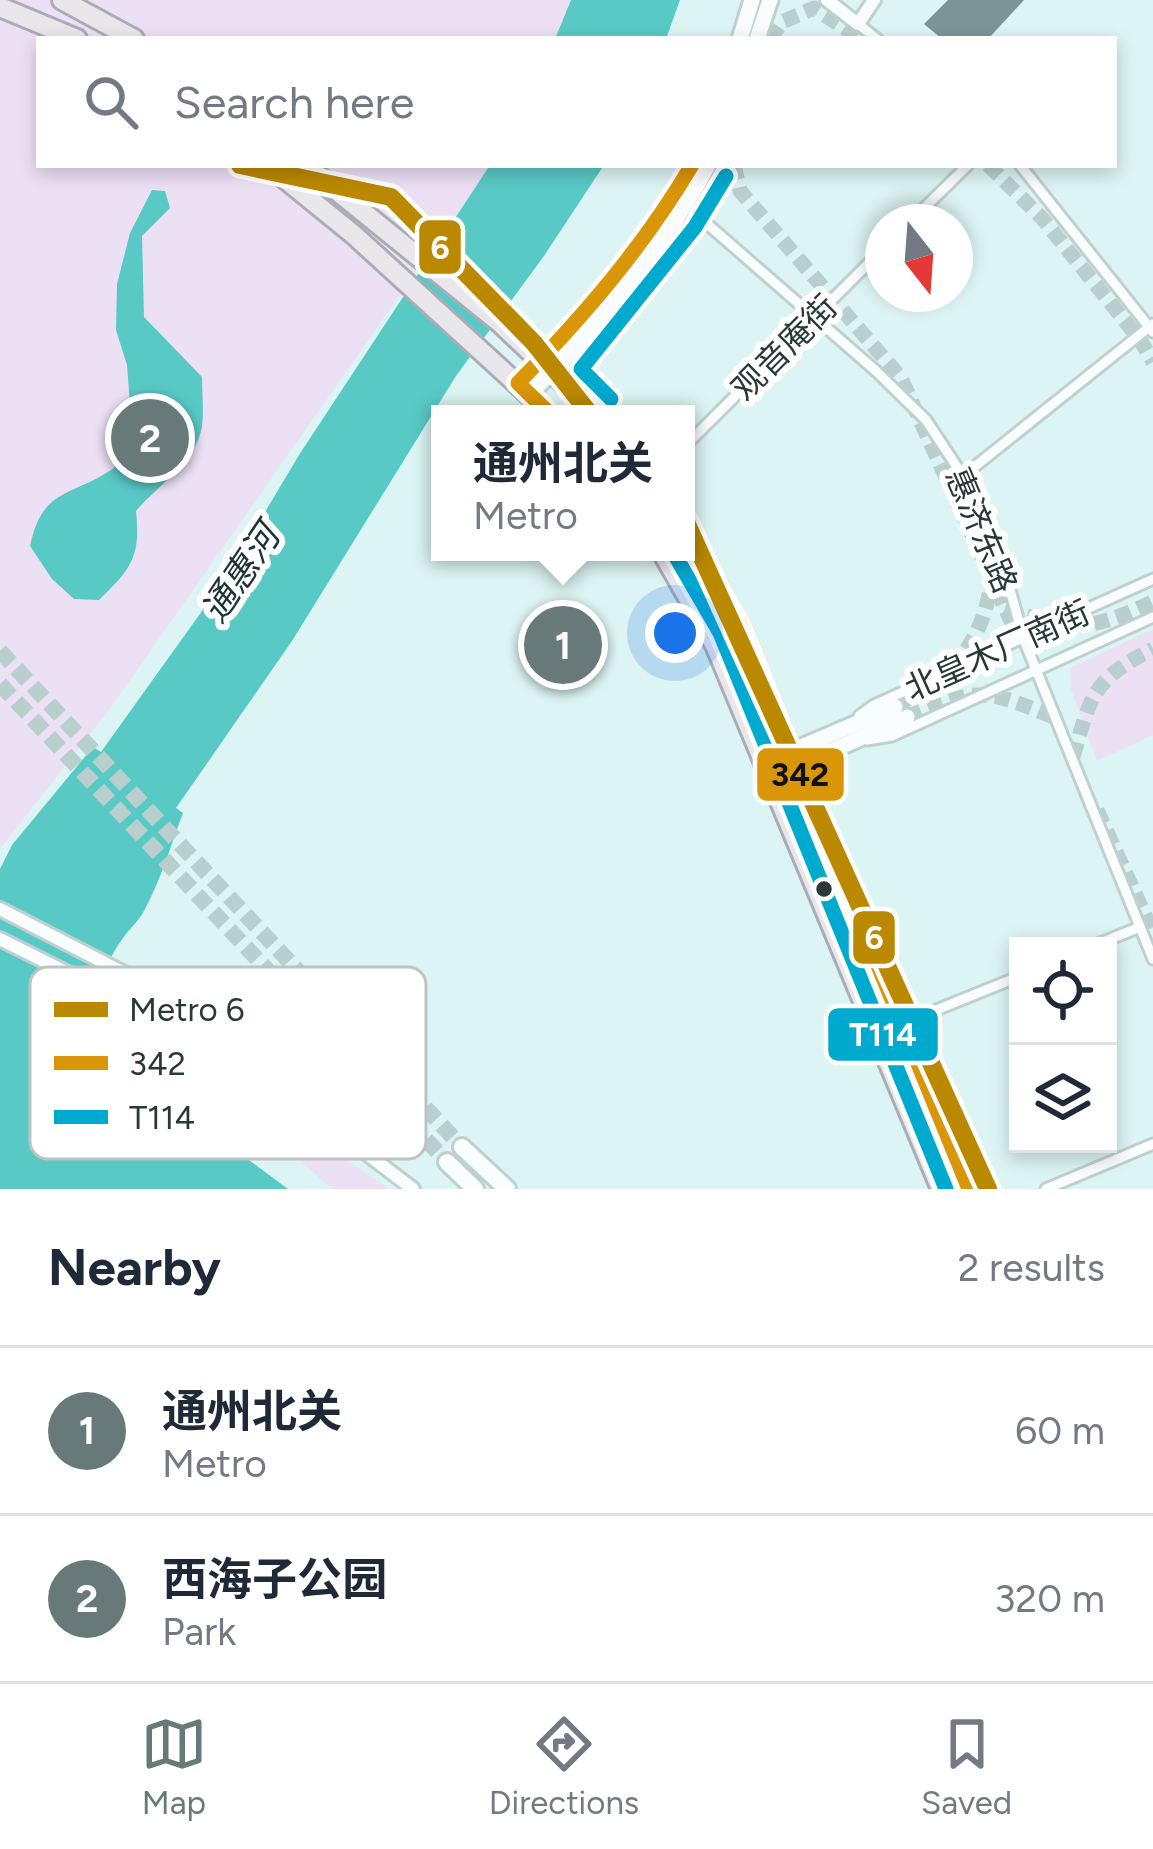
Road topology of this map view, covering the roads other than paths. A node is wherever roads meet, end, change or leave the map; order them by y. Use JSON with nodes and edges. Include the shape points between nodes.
{"nodes":[{"id":1,"x":62,"y":0,"type":"edge"},
{"id":2,"x":752,"y":0,"type":"edge"},
{"id":3,"x":770,"y":0,"type":"edge"},
{"id":4,"x":826,"y":0,"type":"edge"},
{"id":5,"x":874,"y":0,"type":"edge"},
{"id":6,"x":0,"y":8,"type":"edge"},
{"id":7,"x":858,"y":24,"type":"junction"},
{"id":8,"x":70,"y":36,"type":"edge"},
{"id":9,"x":128,"y":36,"type":"edge"},
{"id":10,"x":741,"y":36,"type":"edge"},
{"id":11,"x":758,"y":36,"type":"edge"},
{"id":12,"x":873,"y":36,"type":"edge"},
{"id":13,"x":272,"y":168,"type":"edge"},
{"id":14,"x":309,"y":168,"type":"edge"},
{"id":15,"x":691,"y":168,"type":"edge"},
{"id":16,"x":706,"y":168,"type":"edge"},
{"id":17,"x":965,"y":168,"type":"edge"},
{"id":18,"x":1022,"y":168,"type":"edge"},
{"id":19,"x":680,"y":200,"type":"junction"},
{"id":20,"x":928,"y":204,"type":"edge"},
{"id":21,"x":865,"y":267,"type":"edge"},
{"id":22,"x":814,"y":317,"type":"junction"},
{"id":23,"x":1152,"y":328,"type":"edge"},
{"id":24,"x":547,"y":366,"type":"junction"},
{"id":25,"x":524,"y":389,"type":"junction"},
{"id":26,"x":541,"y":405,"type":"edge"},
{"id":27,"x":587,"y":405,"type":"edge"},
{"id":28,"x":695,"y":437,"type":"edge"},
{"id":29,"x":963,"y":476,"type":"junction"},
{"id":30,"x":695,"y":548,"type":"edge"},
{"id":31,"x":667,"y":561,"type":"edge"},
{"id":32,"x":1153,"y":580,"type":"edge"},
{"id":33,"x":1153,"y":617,"type":"edge"},
{"id":34,"x":1024,"y":640,"type":"junction"},
{"id":35,"x":1037,"y":670,"type":"junction"},
{"id":36,"x":901,"y":712,"type":"tunnel mouth"},
{"id":37,"x":847,"y":735,"type":"junction"},
{"id":38,"x":795,"y":758,"type":"junction"},
{"id":39,"x":767,"y":770,"type":"junction"},
{"id":40,"x":0,"y":909,"type":"edge"},
{"id":41,"x":1140,"y":927,"type":"junction"},
{"id":42,"x":1115,"y":937,"type":"edge"},
{"id":43,"x":0,"y":940,"type":"edge"},
{"id":44,"x":1153,"y":959,"type":"edge"},
{"id":45,"x":55,"y":967,"type":"edge"},
{"id":46,"x":113,"y":967,"type":"edge"},
{"id":47,"x":1009,"y":980,"type":"edge"},
{"id":48,"x":904,"y":1023,"type":"junction"},
{"id":49,"x":1153,"y":1144,"type":"edge"},
{"id":50,"x":462,"y":1147,"type":"tunnel mouth"},
{"id":51,"x":374,"y":1159,"type":"edge"},
{"id":52,"x":447,"y":1162,"type":"tunnel mouth"},
{"id":53,"x":413,"y":1189,"type":"edge"},
{"id":54,"x":475,"y":1189,"type":"edge"},
{"id":55,"x":507,"y":1189,"type":"edge"},
{"id":56,"x":941,"y":1189,"type":"edge"},
{"id":57,"x":969,"y":1189,"type":"edge"},
{"id":58,"x":1046,"y":1189,"type":"edge"}],
"edges":[{"from":1,"to":9,"type":"main road"},
{"from":2,"to":10,"type":"street"},
{"from":3,"to":11,"type":"street"},
{"from":4,"to":7,"type":"street"},
{"from":5,"to":7,"type":"street"},
{"from":6,"to":8,"type":"main road"},
{"from":7,"to":12,"type":"street"},
{"from":13,"to":25,"type":"main road"},
{"from":14,"to":24,"type":"main road"},
{"from":15,"to":19,"type":"street"},
{"from":16,"to":19,"type":"street"},
{"from":17,"to":20,"type":"street"},
{"from":18,"to":23,"type":"street"},
{"from":19,"to":22,"type":"street","name":"惠济东路"},
{"from":19,"to":24,"type":"street"},
{"from":21,"to":22,"type":"street","name":"观音庵街"},
{"from":22,"to":28,"type":"street","name":"观音庵街"},
{"from":22,"to":29,"type":"street","name":"惠济东路","via":[[926,420]]},
{"from":23,"to":29,"type":"street"},
{"from":24,"to":25,"type":"street"},
{"from":24,"to":27,"type":"main road"},
{"from":25,"to":26,"type":"main road"},
{"from":29,"to":34,"type":"street","name":"惠济东路"},
{"from":30,"to":38,"type":"main road","via":[[739,624]]},
{"from":31,"to":39,"type":"main road","via":[[715,645]]},
{"from":32,"to":34,"type":"street","name":"北皇木厂南街"},
{"from":33,"to":35,"type":"street","name":"北皇木厂南街"},
{"from":34,"to":35,"type":"street","name":"惠济东路"},
{"from":34,"to":37,"type":"street","name":"北皇木厂南街","via":[[874,705]]},
{"from":35,"to":37,"type":"street","name":"北皇木厂南街","via":[[892,736]]},
{"from":35,"to":41,"type":"street","name":"惠济东路"},
{"from":36,"to":37,"type":"street","name":"北皇木厂南街"},
{"from":37,"to":38,"type":"street","name":"北皇木厂南街"},
{"from":38,"to":39,"type":"street","name":"北皇木厂南街"},
{"from":38,"to":48,"type":"main road"},
{"from":39,"to":56,"type":"main road"},
{"from":40,"to":46,"type":"street"},
{"from":41,"to":42,"type":"street"},
{"from":41,"to":44,"type":"street","name":"惠济东路"},
{"from":43,"to":45,"type":"street"},
{"from":47,"to":48,"type":"street"},
{"from":48,"to":57,"type":"main road"},
{"from":49,"to":58,"type":"street"},
{"from":50,"to":55,"type":"main road"},
{"from":51,"to":53,"type":"street"},
{"from":52,"to":54,"type":"main road"}]}
